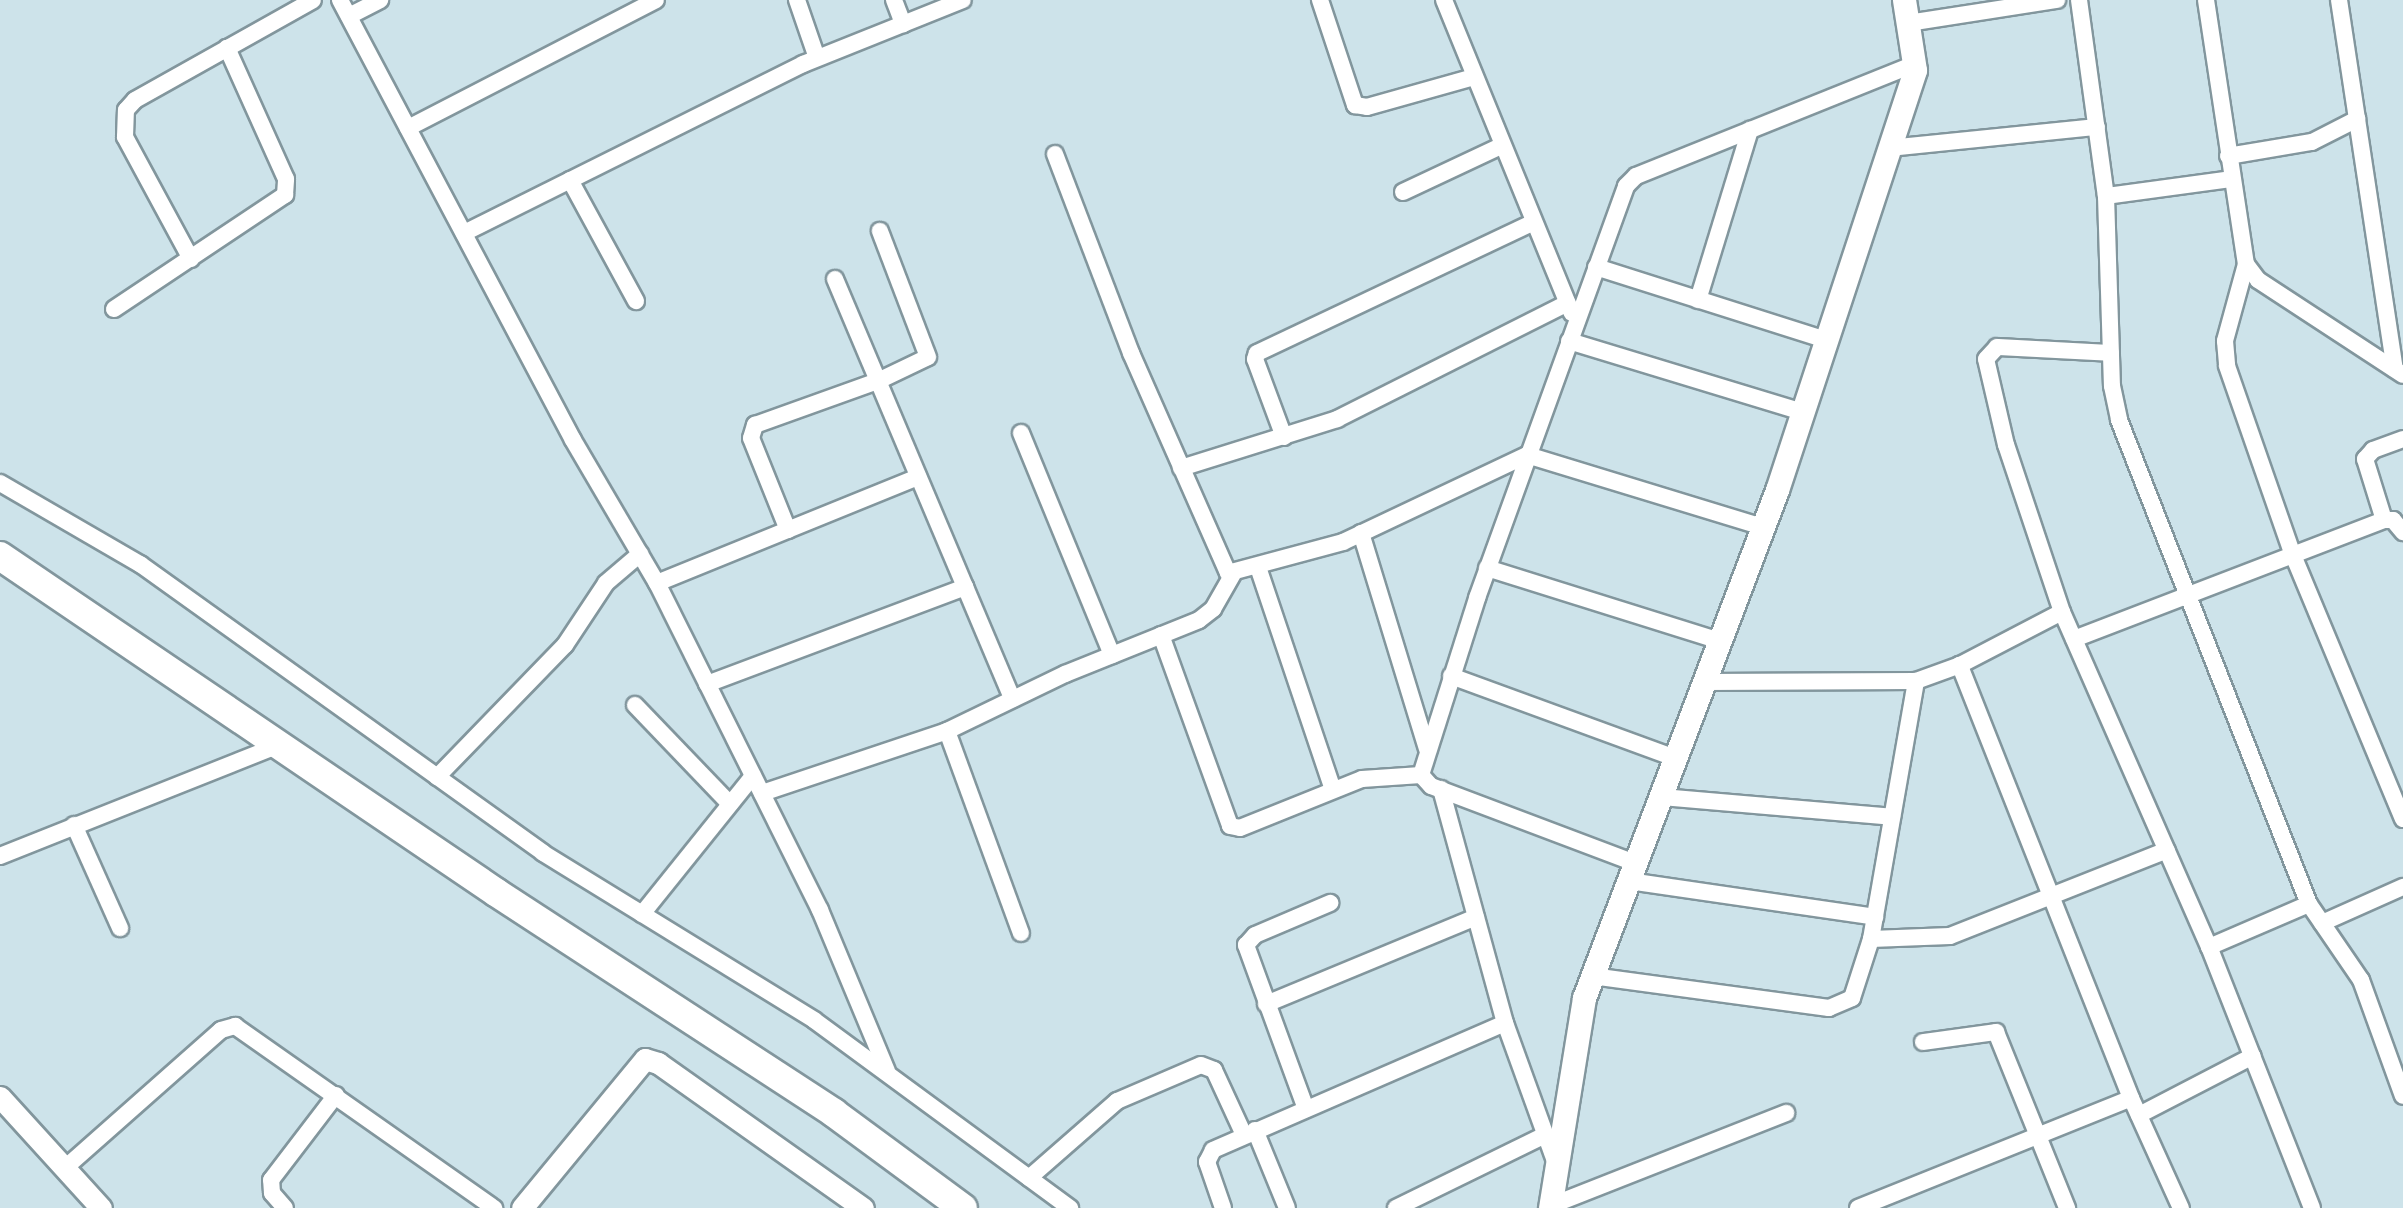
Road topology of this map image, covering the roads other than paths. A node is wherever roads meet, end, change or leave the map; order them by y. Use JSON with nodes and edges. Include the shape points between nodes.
{"nodes":[{"id":1,"x":313,"y":0,"type":"edge"},
{"id":2,"x":340,"y":0,"type":"edge"},
{"id":3,"x":380,"y":0,"type":"edge"},
{"id":4,"x":656,"y":0,"type":"edge"},
{"id":5,"x":797,"y":0,"type":"edge"},
{"id":6,"x":894,"y":0,"type":"edge"},
{"id":7,"x":963,"y":0,"type":"edge"},
{"id":8,"x":1320,"y":0,"type":"edge"},
{"id":9,"x":1444,"y":0,"type":"edge"},
{"id":10,"x":2057,"y":0,"type":"edge"},
{"id":11,"x":2079,"y":0,"type":"edge"},
{"id":12,"x":2206,"y":0,"type":"edge"},
{"id":13,"x":2339,"y":0,"type":"edge"},
{"id":14,"x":1906,"y":11,"type":"edge"},
{"id":15,"x":349,"y":16,"type":"junction"},
{"id":16,"x":903,"y":24,"type":"junction"},
{"id":17,"x":227,"y":48,"type":"junction"},
{"id":18,"x":817,"y":58,"type":"junction"},
{"id":19,"x":1914,"y":64,"type":"junction"},
{"id":20,"x":1474,"y":77,"type":"junction"},
{"id":21,"x":2357,"y":118,"type":"junction"},
{"id":22,"x":2097,"y":127,"type":"junction"},
{"id":23,"x":408,"y":128,"type":"junction"},
{"id":24,"x":1750,"y":130,"type":"junction"},
{"id":25,"x":1503,"y":145,"type":"junction"},
{"id":26,"x":1889,"y":148,"type":"junction"},
{"id":27,"x":1055,"y":154,"type":"dead end"},
{"id":28,"x":2228,"y":156,"type":"junction"},
{"id":29,"x":2232,"y":179,"type":"junction"},
{"id":30,"x":570,"y":180,"type":"junction"},
{"id":31,"x":1403,"y":192,"type":"dead end"},
{"id":32,"x":2106,"y":196,"type":"junction"},
{"id":33,"x":1534,"y":222,"type":"junction"},
{"id":34,"x":880,"y":231,"type":"dead end"},
{"id":35,"x":464,"y":233,"type":"junction"},
{"id":36,"x":191,"y":258,"type":"junction"},
{"id":37,"x":2246,"y":264,"type":"junction"},
{"id":38,"x":1596,"y":267,"type":"junction"},
{"id":39,"x":835,"y":279,"type":"dead end"},
{"id":40,"x":1698,"y":300,"type":"junction"},
{"id":41,"x":636,"y":301,"type":"dead end"},
{"id":42,"x":1568,"y":303,"type":"junction"},
{"id":43,"x":114,"y":309,"type":"dead end"},
{"id":44,"x":1576,"y":321,"type":"junction"},
{"id":45,"x":1569,"y":341,"type":"junction"},
{"id":46,"x":1826,"y":341,"type":"junction"},
{"id":47,"x":2111,"y":353,"type":"junction"},
{"id":48,"x":2399,"y":372,"type":"edge"},
{"id":49,"x":878,"y":382,"type":"junction"},
{"id":50,"x":1803,"y":412,"type":"junction"},
{"id":51,"x":1021,"y":433,"type":"dead end"},
{"id":52,"x":1284,"y":437,"type":"junction"},
{"id":53,"x":2403,"y":439,"type":"edge"},
{"id":54,"x":1527,"y":455,"type":"junction"},
{"id":55,"x":1181,"y":468,"type":"junction"},
{"id":56,"x":918,"y":477,"type":"junction"},
{"id":57,"x":0,"y":483,"type":"edge"},
{"id":58,"x":2384,"y":520,"type":"junction"},
{"id":59,"x":1763,"y":527,"type":"junction"},
{"id":60,"x":788,"y":530,"type":"junction"},
{"id":61,"x":2403,"y":531,"type":"edge"},
{"id":62,"x":1361,"y":533,"type":"junction"},
{"id":63,"x":640,"y":554,"type":"junction"},
{"id":64,"x":2293,"y":555,"type":"junction"},
{"id":65,"x":0,"y":556,"type":"edge"},
{"id":66,"x":1258,"y":567,"type":"junction"},
{"id":67,"x":1488,"y":568,"type":"junction"},
{"id":68,"x":1233,"y":574,"type":"junction"},
{"id":69,"x":657,"y":583,"type":"junction"},
{"id":70,"x":965,"y":587,"type":"junction"},
{"id":71,"x":2187,"y":596,"type":"junction"},
{"id":72,"x":2062,"y":612,"type":"junction"},
{"id":73,"x":1161,"y":635,"type":"junction"},
{"id":74,"x":2074,"y":639,"type":"junction"},
{"id":75,"x":1720,"y":640,"type":"junction"},
{"id":76,"x":1112,"y":655,"type":"junction"},
{"id":77,"x":1960,"y":665,"type":"junction"},
{"id":78,"x":1451,"y":676,"type":"junction"},
{"id":79,"x":1916,"y":681,"type":"junction"},
{"id":80,"x":1704,"y":682,"type":"junction"},
{"id":81,"x":707,"y":684,"type":"junction"},
{"id":82,"x":1012,"y":699,"type":"junction"},
{"id":83,"x":635,"y":705,"type":"dead end"},
{"id":84,"x":947,"y":731,"type":"junction"},
{"id":85,"x":279,"y":745,"type":"junction"},
{"id":86,"x":1427,"y":749,"type":"junction"},
{"id":87,"x":1675,"y":758,"type":"junction"},
{"id":88,"x":1421,"y":775,"type":"junction"},
{"id":89,"x":753,"y":776,"type":"junction"},
{"id":90,"x":438,"y":777,"type":"junction"},
{"id":91,"x":1441,"y":789,"type":"junction"},
{"id":92,"x":1333,"y":790,"type":"junction"},
{"id":93,"x":762,"y":793,"type":"junction"},
{"id":94,"x":1661,"y":797,"type":"junction"},
{"id":95,"x":730,"y":804,"type":"junction"},
{"id":96,"x":1892,"y":817,"type":"junction"},
{"id":97,"x":2403,"y":819,"type":"edge"},
{"id":98,"x":74,"y":825,"type":"junction"},
{"id":99,"x":2167,"y":850,"type":"junction"},
{"id":100,"x":0,"y":856,"type":"edge"},
{"id":101,"x":1632,"y":872,"type":"junction"},
{"id":102,"x":2403,"y":887,"type":"edge"},
{"id":103,"x":2053,"y":898,"type":"junction"},
{"id":104,"x":1330,"y":903,"type":"dead end"},
{"id":105,"x":2309,"y":904,"type":"junction"},
{"id":106,"x":642,"y":914,"type":"junction"},
{"id":107,"x":1476,"y":917,"type":"junction"},
{"id":108,"x":1875,"y":917,"type":"junction"},
{"id":109,"x":2322,"y":923,"type":"junction"},
{"id":110,"x":120,"y":928,"type":"dead end"},
{"id":111,"x":1021,"y":933,"type":"dead end"},
{"id":112,"x":1871,"y":939,"type":"junction"},
{"id":113,"x":2209,"y":947,"type":"junction"},
{"id":114,"x":1592,"y":976,"type":"junction"},
{"id":115,"x":1266,"y":1004,"type":"junction"},
{"id":116,"x":1505,"y":1023,"type":"junction"},
{"id":117,"x":1923,"y":1042,"type":"dead end"},
{"id":118,"x":2253,"y":1056,"type":"junction"},
{"id":119,"x":888,"y":1074,"type":"junction"},
{"id":120,"x":336,"y":1095,"type":"junction"},
{"id":121,"x":2403,"y":1096,"type":"edge"},
{"id":122,"x":0,"y":1097,"type":"edge"},
{"id":123,"x":2131,"y":1098,"type":"junction"},
{"id":124,"x":1306,"y":1109,"type":"junction"},
{"id":125,"x":1786,"y":1113,"type":"dead end"},
{"id":126,"x":2139,"y":1115,"type":"junction"},
{"id":127,"x":1250,"y":1133,"type":"junction"},
{"id":128,"x":1545,"y":1135,"type":"junction"},
{"id":129,"x":2039,"y":1135,"type":"junction"},
{"id":130,"x":1557,"y":1166,"type":"junction"},
{"id":131,"x":65,"y":1168,"type":"junction"},
{"id":132,"x":1029,"y":1178,"type":"junction"},
{"id":133,"x":1550,"y":1207,"type":"edge"},
{"id":134,"x":101,"y":1208,"type":"edge"},
{"id":135,"x":285,"y":1208,"type":"edge"},
{"id":136,"x":494,"y":1208,"type":"edge"},
{"id":137,"x":522,"y":1208,"type":"edge"},
{"id":138,"x":863,"y":1208,"type":"edge"},
{"id":139,"x":962,"y":1208,"type":"edge"},
{"id":140,"x":1070,"y":1208,"type":"edge"},
{"id":141,"x":1223,"y":1208,"type":"edge"},
{"id":142,"x":1287,"y":1208,"type":"edge"},
{"id":143,"x":1396,"y":1208,"type":"edge"},
{"id":144,"x":1858,"y":1208,"type":"edge"},
{"id":145,"x":2067,"y":1208,"type":"edge"},
{"id":146,"x":2181,"y":1208,"type":"edge"},
{"id":147,"x":2312,"y":1208,"type":"edge"}],
"edges":[{"from":1,"to":17,"type":"street"},
{"from":2,"to":15,"type":"street"},
{"from":3,"to":15,"type":"street"},
{"from":4,"to":23,"type":"street"},
{"from":5,"to":18,"type":"street"},
{"from":6,"to":16,"type":"street"},
{"from":7,"to":16,"type":"street"},
{"from":8,"to":20,"type":"street","via":[[1355,105],[1367,107]]},
{"from":9,"to":20,"type":"street"},
{"from":10,"to":14,"type":"street"},
{"from":11,"to":22,"type":"street"},
{"from":12,"to":28,"type":"street"},
{"from":13,"to":21,"type":"street"},
{"from":14,"to":19,"type":"main road"},
{"from":15,"to":23,"type":"street"},
{"from":16,"to":18,"type":"street"},
{"from":17,"to":36,"type":"street","via":[[287,188],[280,201]]},
{"from":17,"to":36,"type":"street","via":[[135,100],[122,124]]},
{"from":18,"to":30,"type":"street"},
{"from":19,"to":24,"type":"street"},
{"from":19,"to":26,"type":"main road"},
{"from":20,"to":25,"type":"street"},
{"from":21,"to":28,"type":"street","via":[[2312,142]]},
{"from":21,"to":48,"type":"street"},
{"from":22,"to":26,"type":"street"},
{"from":22,"to":32,"type":"street"},
{"from":23,"to":35,"type":"street"},
{"from":24,"to":38,"type":"street","via":[[1630,181]]},
{"from":24,"to":40,"type":"street"},
{"from":25,"to":31,"type":"street"},
{"from":25,"to":33,"type":"street"},
{"from":26,"to":46,"type":"main road"},
{"from":27,"to":55,"type":"street"},
{"from":28,"to":29,"type":"street"},
{"from":29,"to":32,"type":"street"},
{"from":29,"to":37,"type":"street"},
{"from":30,"to":35,"type":"street"},
{"from":30,"to":41,"type":"street"},
{"from":32,"to":47,"type":"street"},
{"from":33,"to":42,"type":"street"},
{"from":33,"to":52,"type":"street","via":[[1257,353],[1255,359]]},
{"from":34,"to":49,"type":"street","via":[[928,350],[922,363]]},
{"from":35,"to":63,"type":"street","via":[[573,440]]},
{"from":36,"to":43,"type":"street"},
{"from":37,"to":48,"type":"street","via":[[2258,280]]},
{"from":37,"to":64,"type":"street","via":[[2225,354]]},
{"from":38,"to":40,"type":"street"},
{"from":38,"to":44,"type":"street"},
{"from":39,"to":49,"type":"street"},
{"from":40,"to":46,"type":"street"},
{"from":42,"to":44,"type":"street"},
{"from":42,"to":52,"type":"street","via":[[1348,415]]},
{"from":44,"to":45,"type":"street"},
{"from":45,"to":50,"type":"street"},
{"from":45,"to":54,"type":"street"},
{"from":46,"to":50,"type":"main road"},
{"from":47,"to":71,"type":"street","via":[[2119,420]]},
{"from":47,"to":72,"type":"street","via":[[1997,347],[1986,359],[2006,445]]},
{"from":49,"to":56,"type":"street"},
{"from":49,"to":60,"type":"street","via":[[761,421],[751,430]]},
{"from":50,"to":59,"type":"main road"},
{"from":51,"to":76,"type":"street"},
{"from":52,"to":55,"type":"street"},
{"from":53,"to":58,"type":"street","via":[[2373,450],[2365,459]]},
{"from":54,"to":59,"type":"street"},
{"from":54,"to":62,"type":"street"},
{"from":54,"to":67,"type":"street"},
{"from":55,"to":68,"type":"street","via":[[1224,569]]},
{"from":56,"to":60,"type":"street"},
{"from":56,"to":70,"type":"street"},
{"from":57,"to":90,"type":"street","via":[[139,564]]},
{"from":58,"to":61,"type":"street","via":[[2393,520]]},
{"from":58,"to":64,"type":"street"},
{"from":59,"to":75,"type":"main road"},
{"from":60,"to":69,"type":"street"},
{"from":62,"to":66,"type":"street"},
{"from":62,"to":86,"type":"street"},
{"from":63,"to":69,"type":"street"},
{"from":63,"to":90,"type":"street","via":[[606,583],[565,645]]},
{"from":64,"to":71,"type":"street"},
{"from":64,"to":97,"type":"street"},
{"from":65,"to":85,"type":"highway"},
{"from":66,"to":68,"type":"street"},
{"from":66,"to":92,"type":"street"},
{"from":67,"to":75,"type":"street"},
{"from":67,"to":78,"type":"street"},
{"from":68,"to":73,"type":"street","via":[[1209,613]]},
{"from":69,"to":81,"type":"street"},
{"from":70,"to":81,"type":"street"},
{"from":70,"to":82,"type":"street"},
{"from":71,"to":74,"type":"street"},
{"from":71,"to":105,"type":"street"},
{"from":72,"to":74,"type":"street"},
{"from":72,"to":77,"type":"street"},
{"from":73,"to":76,"type":"street"},
{"from":73,"to":92,"type":"street","via":[[1230,826],[1240,828]]},
{"from":74,"to":99,"type":"street"},
{"from":75,"to":80,"type":"main road"},
{"from":76,"to":82,"type":"street"},
{"from":77,"to":79,"type":"street"},
{"from":77,"to":103,"type":"street"},
{"from":78,"to":86,"type":"street"},
{"from":78,"to":87,"type":"street"},
{"from":79,"to":80,"type":"street"},
{"from":79,"to":96,"type":"street"},
{"from":80,"to":87,"type":"main road"},
{"from":81,"to":89,"type":"street"},
{"from":82,"to":84,"type":"street"},
{"from":83,"to":95,"type":"street"},
{"from":84,"to":93,"type":"street"},
{"from":84,"to":111,"type":"street"},
{"from":85,"to":98,"type":"street"},
{"from":85,"to":139,"type":"highway","via":[[834,1113]]},
{"from":86,"to":88,"type":"street"},
{"from":87,"to":94,"type":"main road"},
{"from":88,"to":91,"type":"street"},
{"from":88,"to":92,"type":"street","via":[[1362,779]]},
{"from":89,"to":93,"type":"street"},
{"from":89,"to":95,"type":"street"},
{"from":90,"to":106,"type":"street","via":[[543,853]]},
{"from":91,"to":101,"type":"street"},
{"from":91,"to":107,"type":"street"},
{"from":93,"to":119,"type":"street","via":[[820,910]]},
{"from":94,"to":96,"type":"street"},
{"from":94,"to":101,"type":"main road"},
{"from":95,"to":106,"type":"street"},
{"from":96,"to":108,"type":"street"},
{"from":98,"to":100,"type":"street"},
{"from":98,"to":110,"type":"street"},
{"from":99,"to":103,"type":"street"},
{"from":99,"to":113,"type":"street"},
{"from":101,"to":108,"type":"street"},
{"from":101,"to":114,"type":"main road"},
{"from":102,"to":109,"type":"street"},
{"from":103,"to":112,"type":"street","via":[[1950,936]]},
{"from":103,"to":123,"type":"street"},
{"from":104,"to":115,"type":"street","via":[[1255,935],[1247,945]]},
{"from":105,"to":109,"type":"street"},
{"from":105,"to":113,"type":"street"},
{"from":106,"to":119,"type":"street","via":[[814,1020]]},
{"from":107,"to":115,"type":"street"},
{"from":107,"to":116,"type":"street"},
{"from":108,"to":112,"type":"street"},
{"from":109,"to":121,"type":"street","via":[[2361,979]]},
{"from":112,"to":114,"type":"street","via":[[1852,998],[1829,1008]]},
{"from":113,"to":118,"type":"street"},
{"from":114,"to":130,"type":"main road","via":[[1584,998]]},
{"from":115,"to":124,"type":"street"},
{"from":116,"to":124,"type":"street"},
{"from":116,"to":128,"type":"street"},
{"from":117,"to":129,"type":"street","via":[[1996,1032]]},
{"from":118,"to":126,"type":"street"},
{"from":118,"to":147,"type":"street"},
{"from":119,"to":132,"type":"street"},
{"from":120,"to":131,"type":"street","via":[[243,1029],[228,1026]]},
{"from":120,"to":135,"type":"street","via":[[271,1180],[272,1192]]},
{"from":120,"to":136,"type":"street"},
{"from":122,"to":131,"type":"street"},
{"from":123,"to":126,"type":"street"},
{"from":123,"to":129,"type":"street"},
{"from":124,"to":127,"type":"street"},
{"from":125,"to":133,"type":"street"},
{"from":126,"to":146,"type":"street"},
{"from":127,"to":132,"type":"street","via":[[1214,1070],[1201,1065],[1117,1101]]},
{"from":127,"to":141,"type":"street","via":[[1208,1158]]},
{"from":127,"to":142,"type":"street"},
{"from":128,"to":130,"type":"street"},
{"from":128,"to":143,"type":"street"},
{"from":129,"to":144,"type":"street"},
{"from":129,"to":145,"type":"street"},
{"from":130,"to":133,"type":"main road"},
{"from":131,"to":134,"type":"street"},
{"from":132,"to":140,"type":"street"},
{"from":137,"to":138,"type":"street","via":[[645,1059],[658,1063]]}]}
